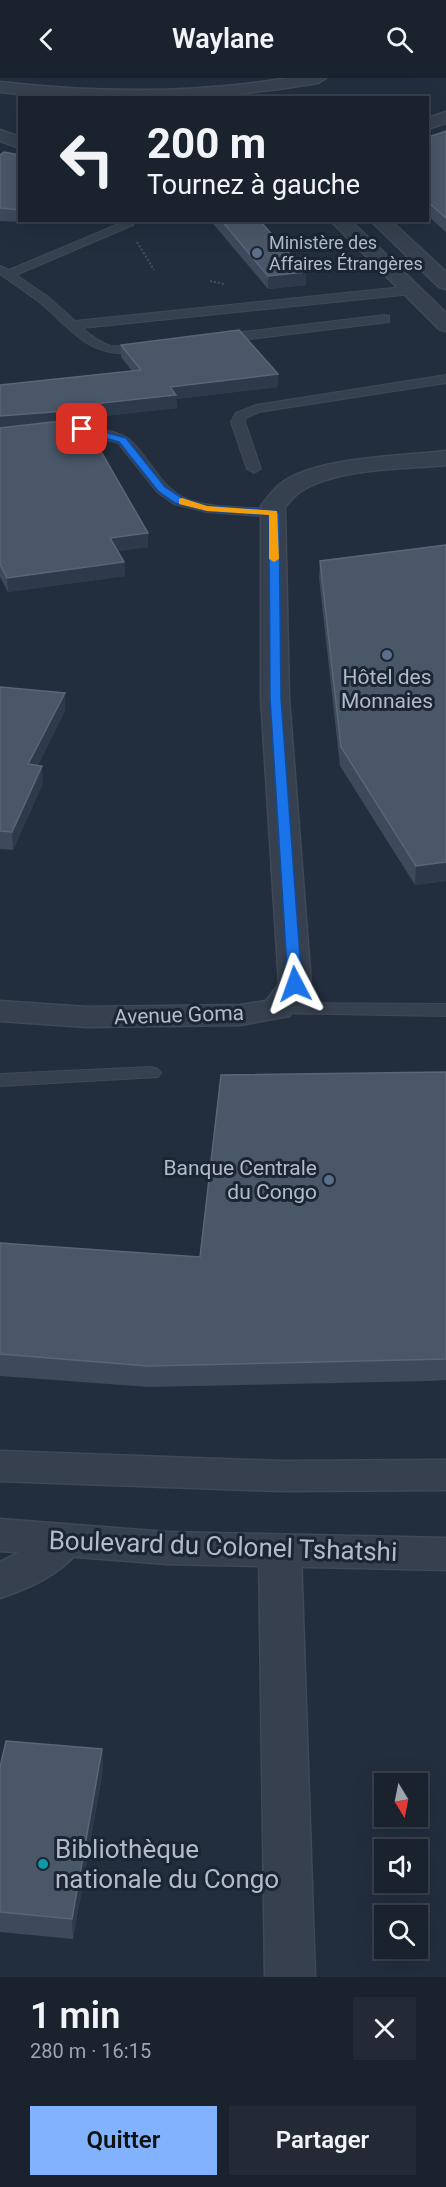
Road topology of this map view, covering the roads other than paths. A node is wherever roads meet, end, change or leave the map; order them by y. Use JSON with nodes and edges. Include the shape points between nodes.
{"nodes":[{"id":1,"x":318,"y":78,"type":"edge"},
{"id":2,"x":0,"y":87,"type":"edge"},
{"id":3,"x":59,"y":95,"type":"junction"},
{"id":4,"x":53,"y":96,"type":"edge"},
{"id":5,"x":446,"y":117,"type":"edge"},
{"id":6,"x":429,"y":124,"type":"edge"},
{"id":7,"x":0,"y":135,"type":"edge"},
{"id":8,"x":18,"y":143,"type":"edge"},
{"id":9,"x":18,"y":144,"type":"edge"},
{"id":10,"x":0,"y":146,"type":"edge"},
{"id":11,"x":341,"y":222,"type":"edge"},
{"id":12,"x":381,"y":222,"type":"edge"},
{"id":13,"x":127,"y":223,"type":"edge"},
{"id":14,"x":4,"y":272,"type":"edge"},
{"id":15,"x":446,"y":284,"type":"edge"},
{"id":16,"x":412,"y":290,"type":"junction"},
{"id":17,"x":386,"y":319,"type":"dead end"},
{"id":18,"x":72,"y":325,"type":"junction"},
{"id":19,"x":446,"y":325,"type":"edge"},
{"id":20,"x":208,"y":340,"type":"edge"},
{"id":21,"x":161,"y":346,"type":"edge"},
{"id":22,"x":446,"y":379,"type":"edge"},
{"id":23,"x":45,"y":430,"type":"edge"},
{"id":24,"x":446,"y":458,"type":"edge"},
{"id":25,"x":254,"y":470,"type":"dead end"},
{"id":26,"x":274,"y":513,"type":"junction"},
{"id":27,"x":277,"y":1008,"type":"junction"},
{"id":28,"x":446,"y":1010,"type":"edge"},
{"id":29,"x":0,"y":1011,"type":"edge"},
{"id":30,"x":151,"y":1073,"type":"dead end"},
{"id":31,"x":0,"y":1080,"type":"edge"},
{"id":32,"x":0,"y":1466,"type":"edge"},
{"id":33,"x":446,"y":1475,"type":"edge"},
{"id":34,"x":0,"y":1535,"type":"edge"},
{"id":35,"x":63,"y":1542,"type":"junction"},
{"id":36,"x":280,"y":1553,"type":"junction"},
{"id":37,"x":446,"y":1554,"type":"edge"},
{"id":38,"x":0,"y":1581,"type":"edge"},
{"id":39,"x":291,"y":1977,"type":"edge"}],
"edges":[{"from":1,"to":3,"type":"street","via":[[200,94]]},
{"from":2,"to":3,"type":"street"},
{"from":3,"to":4,"type":"street"},
{"from":5,"to":6,"type":"street"},
{"from":7,"to":8,"type":"street"},
{"from":9,"to":10,"type":"street"},
{"from":11,"to":16,"type":"street"},
{"from":12,"to":15,"type":"street"},
{"from":13,"to":14,"type":"lane"},
{"from":14,"to":18,"type":"lane"},
{"from":16,"to":18,"type":"lane"},
{"from":16,"to":19,"type":"street"},
{"from":17,"to":20,"type":"lane"},
{"from":18,"to":21,"type":"lane","via":[[93,345],[114,352]]},
{"from":22,"to":25,"type":"lane","via":[[266,407],[241,416],[238,422]]},
{"from":23,"to":26,"type":"lane","via":[[82,429],[123,440],[162,489],[179,501],[207,508]]},
{"from":24,"to":26,"type":"street","via":[[340,471],[314,478],[292,486],[273,506]]},
{"from":26,"to":27,"type":"street","via":[[275,698],[295,984]]},
{"from":27,"to":28,"type":"lane"},
{"from":27,"to":29,"type":"street","name":"Avenue Goma","via":[[240,1015],[87,1017]]},
{"from":30,"to":31,"type":"lane"},
{"from":32,"to":33,"type":"street","via":[[280,1476]]},
{"from":34,"to":35,"type":"street","name":"Boulevard du Colonel Tshatshi"},
{"from":35,"to":36,"type":"street","name":"Boulevard du Colonel Tshatshi"},
{"from":35,"to":38,"type":"street","via":[[37,1563]]},
{"from":36,"to":37,"type":"street","name":"Boulevard du Colonel Tshatshi"},
{"from":36,"to":39,"type":"street"}]}
